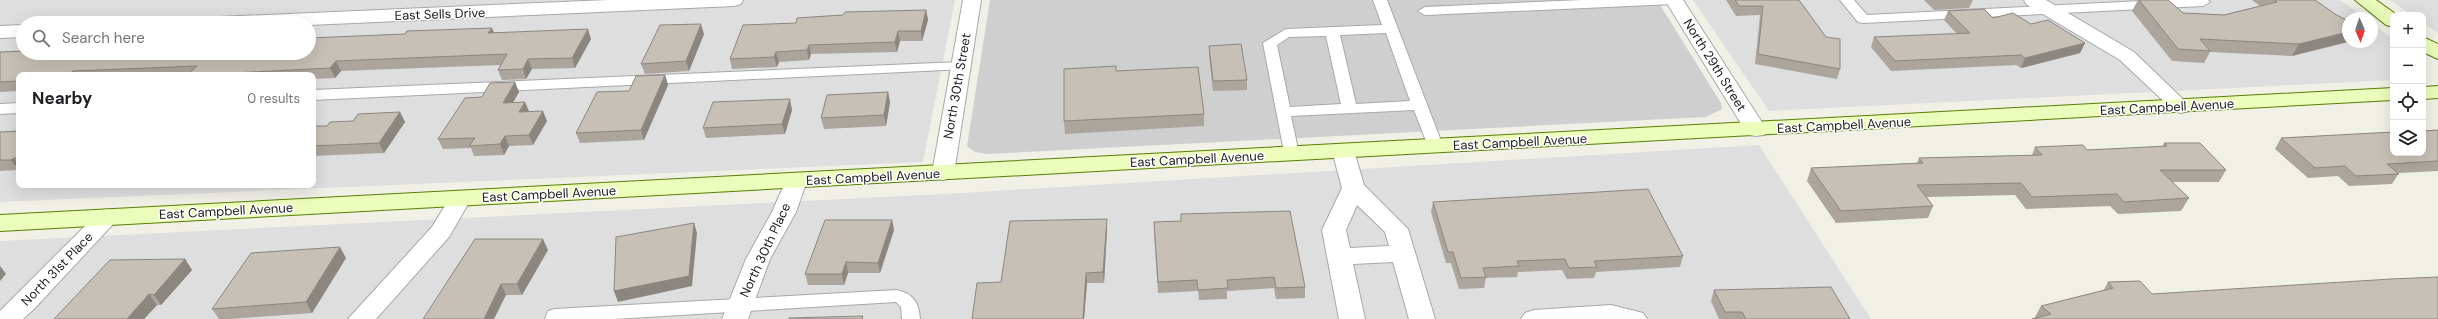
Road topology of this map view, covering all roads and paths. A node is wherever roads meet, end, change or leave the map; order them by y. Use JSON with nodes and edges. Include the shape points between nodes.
{"nodes":[{"id":1,"x":734,"y":0,"type":"edge"},
{"id":2,"x":972,"y":0,"type":"edge"},
{"id":3,"x":1380,"y":0,"type":"edge"},
{"id":4,"x":1674,"y":0,"type":"edge"},
{"id":5,"x":1847,"y":0,"type":"edge"},
{"id":6,"x":2032,"y":0,"type":"edge"},
{"id":7,"x":2200,"y":0,"type":"edge"},
{"id":8,"x":2364,"y":0,"type":"edge"},
{"id":9,"x":2051,"y":10,"type":"junction"},
{"id":10,"x":1425,"y":11,"type":"dead end"},
{"id":11,"x":316,"y":19,"type":"edge"},
{"id":12,"x":2390,"y":19,"type":"edge"},
{"id":13,"x":1391,"y":29,"type":"junction"},
{"id":14,"x":16,"y":31,"type":"edge"},
{"id":15,"x":1332,"y":31,"type":"junction"},
{"id":16,"x":0,"y":32,"type":"edge"},
{"id":17,"x":2426,"y":45,"type":"edge"},
{"id":18,"x":2438,"y":54,"type":"edge"},
{"id":19,"x":960,"y":66,"type":"junction"},
{"id":20,"x":2438,"y":92,"type":"edge"},
{"id":21,"x":2426,"y":93,"type":"edge"},
{"id":22,"x":2390,"y":94,"type":"edge"},
{"id":23,"x":316,"y":96,"type":"edge"},
{"id":24,"x":1420,"y":105,"type":"junction"},
{"id":25,"x":2181,"y":107,"type":"junction"},
{"id":26,"x":16,"y":108,"type":"edge"},
{"id":27,"x":0,"y":109,"type":"edge"},
{"id":28,"x":1350,"y":109,"type":"junction"},
{"id":29,"x":1283,"y":112,"type":"junction"},
{"id":30,"x":1756,"y":130,"type":"junction"},
{"id":31,"x":1435,"y":146,"type":"junction"},
{"id":32,"x":1343,"y":151,"type":"junction"},
{"id":33,"x":1291,"y":154,"type":"junction"},
{"id":34,"x":943,"y":173,"type":"junction"},
{"id":35,"x":796,"y":181,"type":"junction"},
{"id":36,"x":1353,"y":188,"type":"junction"},
{"id":37,"x":460,"y":199,"type":"junction"},
{"id":38,"x":107,"y":217,"type":"junction"},
{"id":39,"x":0,"y":223,"type":"edge"},
{"id":40,"x":1403,"y":253,"type":"junction"},
{"id":41,"x":1340,"y":257,"type":"junction"},
{"id":42,"x":737,"y":312,"type":"edge"},
{"id":43,"x":7,"y":319,"type":"edge"},
{"id":44,"x":361,"y":319,"type":"edge"},
{"id":45,"x":554,"y":319,"type":"edge"},
{"id":46,"x":910,"y":319,"type":"edge"},
{"id":47,"x":1352,"y":319,"type":"edge"},
{"id":48,"x":1422,"y":319,"type":"edge"},
{"id":49,"x":1534,"y":319,"type":"edge"},
{"id":50,"x":1634,"y":319,"type":"edge"}],
"edges":[{"from":1,"to":11,"type":"street","name":"East Sells Drive"},
{"from":2,"to":19,"type":"street","name":"North 30th Street"},
{"from":3,"to":13,"type":"lane"},
{"from":4,"to":10,"type":"lane"},
{"from":4,"to":30,"type":"street","name":"North 29th Street"},
{"from":5,"to":9,"type":"lane","via":[[1863,19]]},
{"from":6,"to":9,"type":"street"},
{"from":7,"to":9,"type":"lane","via":[[2203,2]]},
{"from":8,"to":12,"type":"street"},
{"from":9,"to":25,"type":"street","via":[[2127,56]]},
{"from":13,"to":15,"type":"lane"},
{"from":13,"to":24,"type":"lane"},
{"from":14,"to":16,"type":"street"},
{"from":15,"to":28,"type":"lane"},
{"from":15,"to":29,"type":"lane","via":[[1286,33],[1270,43]]},
{"from":17,"to":18,"type":"street"},
{"from":19,"to":23,"type":"lane"},
{"from":19,"to":34,"type":"street","name":"North 30th Street"},
{"from":20,"to":21,"type":"street"},
{"from":22,"to":25,"type":"street","name":"East Campbell Avenue"},
{"from":24,"to":28,"type":"lane"},
{"from":24,"to":31,"type":"lane"},
{"from":25,"to":30,"type":"street","name":"East Campbell Avenue"},
{"from":26,"to":27,"type":"lane"},
{"from":28,"to":29,"type":"lane"},
{"from":29,"to":33,"type":"lane"},
{"from":30,"to":31,"type":"street","name":"East Campbell Avenue"},
{"from":31,"to":32,"type":"street","name":"East Campbell Avenue"},
{"from":32,"to":33,"type":"street","name":"East Campbell Avenue"},
{"from":32,"to":36,"type":"street"},
{"from":33,"to":34,"type":"street","name":"East Campbell Avenue"},
{"from":34,"to":35,"type":"street","name":"East Campbell Avenue"},
{"from":35,"to":37,"type":"street","name":"East Campbell Avenue"},
{"from":35,"to":42,"type":"street","name":"North 30th Place","via":[[784,212],[758,259]]},
{"from":36,"to":40,"type":"street","via":[[1396,229]]},
{"from":36,"to":41,"type":"street","via":[[1334,230]]},
{"from":37,"to":38,"type":"street","name":"East Campbell Avenue"},
{"from":37,"to":44,"type":"street","via":[[441,232]]},
{"from":38,"to":39,"type":"street","name":"East Campbell Avenue"},
{"from":38,"to":43,"type":"street","name":"North 31st Place"},
{"from":40,"to":41,"type":"street"},
{"from":40,"to":48,"type":"street"},
{"from":41,"to":47,"type":"street"},
{"from":42,"to":45,"type":"lane","via":[[556,316]]},
{"from":42,"to":46,"type":"lane","via":[[897,296],[905,298]]},
{"from":49,"to":50,"type":"street","via":[[1611,314]]}]}
